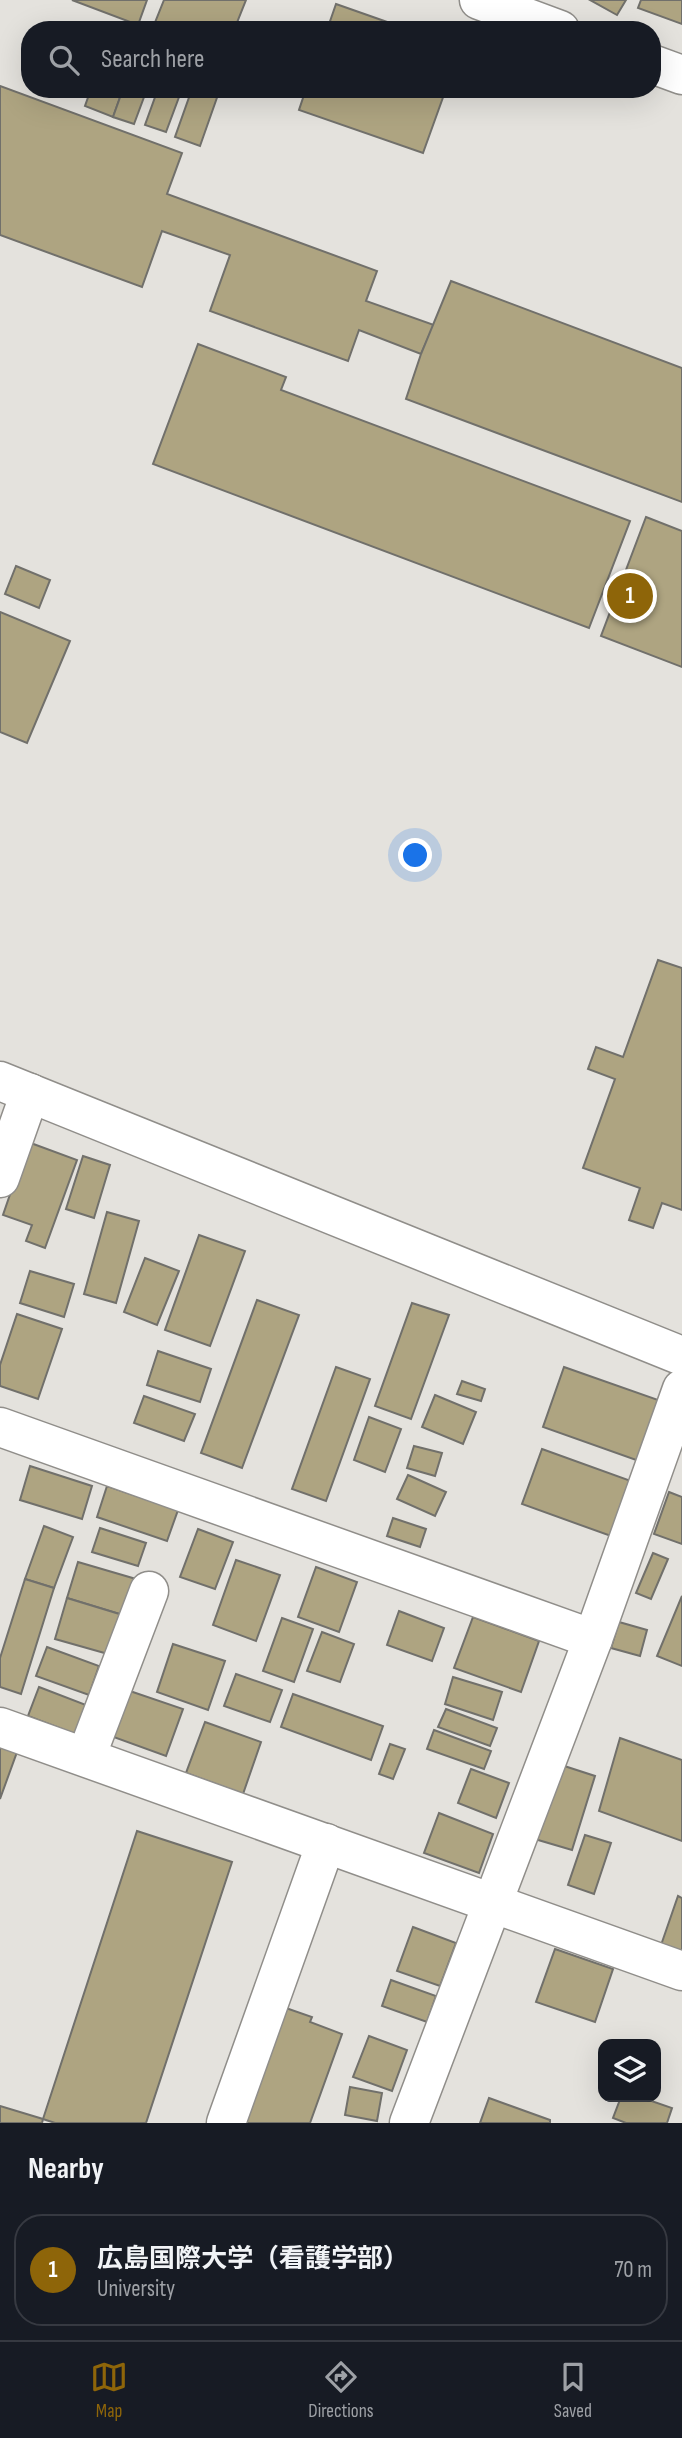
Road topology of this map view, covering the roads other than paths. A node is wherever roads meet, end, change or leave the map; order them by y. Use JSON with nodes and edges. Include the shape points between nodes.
{"nodes":[{"id":1,"x":479,"y":0,"type":"edge"},
{"id":2,"x":536,"y":21,"type":"edge"},
{"id":3,"x":661,"y":67,"type":"edge"},
{"id":4,"x":682,"y":75,"type":"edge"},
{"id":5,"x":15,"y":1087,"type":"edge"},
{"id":6,"x":0,"y":1178,"type":"edge"},
{"id":7,"x":682,"y":1356,"type":"edge"},
{"id":8,"x":682,"y":1389,"type":"edge"},
{"id":9,"x":0,"y":1427,"type":"edge"},
{"id":10,"x":149,"y":1591,"type":"dead end"},
{"id":11,"x":593,"y":1639,"type":"junction"},
{"id":12,"x":0,"y":1727,"type":"edge"},
{"id":13,"x":86,"y":1757,"type":"junction"},
{"id":14,"x":326,"y":1843,"type":"junction"},
{"id":15,"x":495,"y":1903,"type":"junction"},
{"id":16,"x":682,"y":1971,"type":"edge"},
{"id":17,"x":226,"y":2123,"type":"edge"},
{"id":18,"x":409,"y":2123,"type":"edge"}],
"edges":[{"from":1,"to":2,"type":"street"},
{"from":3,"to":4,"type":"street"},
{"from":5,"to":6,"type":"street"},
{"from":5,"to":7,"type":"street"},
{"from":8,"to":11,"type":"street"},
{"from":9,"to":11,"type":"street"},
{"from":10,"to":13,"type":"street"},
{"from":11,"to":15,"type":"street"},
{"from":12,"to":13,"type":"street"},
{"from":13,"to":14,"type":"street"},
{"from":14,"to":15,"type":"street"},
{"from":14,"to":17,"type":"street"},
{"from":15,"to":16,"type":"street"},
{"from":15,"to":18,"type":"street"}]}
